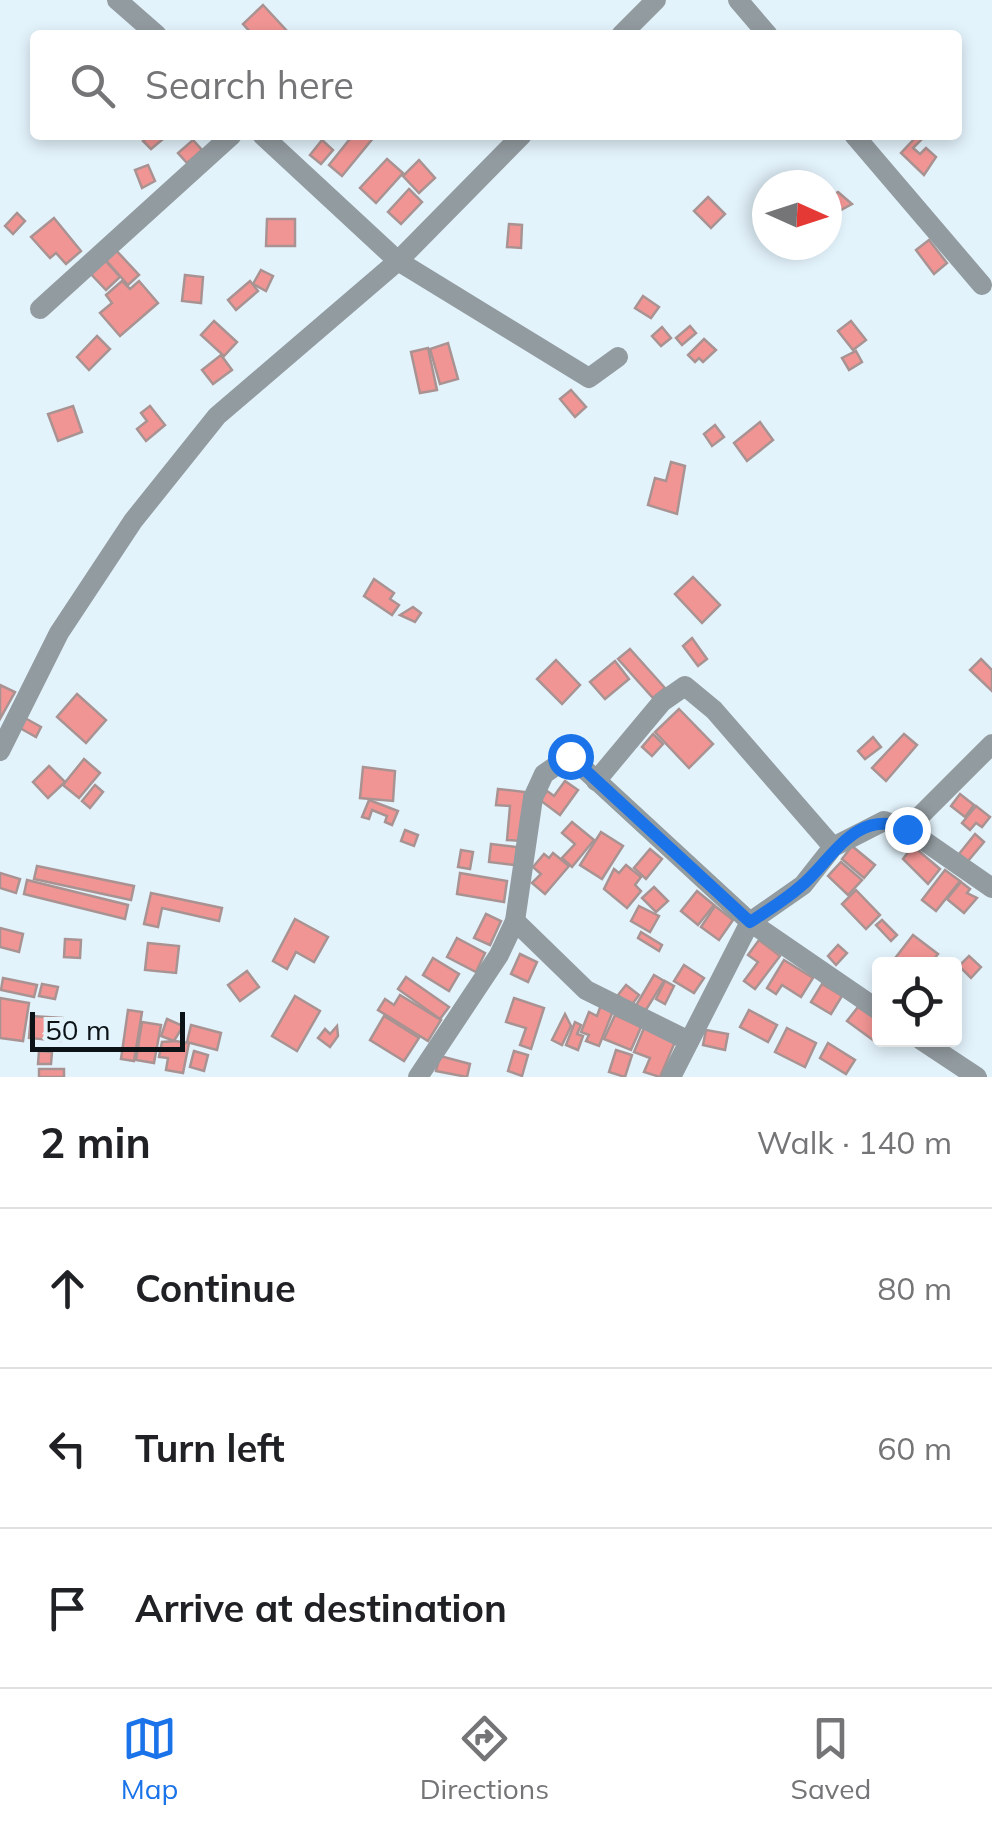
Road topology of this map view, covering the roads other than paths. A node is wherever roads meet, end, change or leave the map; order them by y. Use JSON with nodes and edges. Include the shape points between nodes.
{"nodes":[{"id":1,"x":118,"y":0,"type":"edge"},
{"id":2,"x":656,"y":0,"type":"edge"},
{"id":3,"x":738,"y":0,"type":"edge"},
{"id":4,"x":152,"y":30,"type":"edge"},
{"id":5,"x":627,"y":30,"type":"edge"},
{"id":6,"x":764,"y":30,"type":"edge"},
{"id":7,"x":226,"y":140,"type":"edge"},
{"id":8,"x":267,"y":140,"type":"edge"},
{"id":9,"x":517,"y":140,"type":"edge"},
{"id":10,"x":858,"y":140,"type":"edge"},
{"id":11,"x":398,"y":261,"type":"junction"},
{"id":12,"x":989,"y":286,"type":"edge"},
{"id":13,"x":40,"y":309,"type":"dead end"},
{"id":14,"x":618,"y":357,"type":"dead end"},
{"id":15,"x":992,"y":744,"type":"edge"},
{"id":16,"x":0,"y":751,"type":"edge"},
{"id":17,"x":596,"y":781,"type":"junction"},
{"id":18,"x":907,"y":829,"type":"junction"},
{"id":19,"x":833,"y":847,"type":"junction"},
{"id":20,"x":992,"y":888,"type":"edge"},
{"id":21,"x":514,"y":921,"type":"junction"},
{"id":22,"x":750,"y":922,"type":"junction"},
{"id":23,"x":872,"y":1006,"type":"edge"},
{"id":24,"x":689,"y":1041,"type":"junction"},
{"id":25,"x":932,"y":1047,"type":"edge"},
{"id":26,"x":418,"y":1077,"type":"edge"},
{"id":27,"x":670,"y":1077,"type":"edge"},
{"id":28,"x":977,"y":1077,"type":"edge"}],
"edges":[{"from":1,"to":4,"type":"street"},
{"from":2,"to":5,"type":"street"},
{"from":3,"to":6,"type":"street"},
{"from":7,"to":13,"type":"street"},
{"from":8,"to":11,"type":"street"},
{"from":9,"to":11,"type":"street"},
{"from":10,"to":12,"type":"street"},
{"from":11,"to":14,"type":"street","via":[[589,378]]},
{"from":11,"to":16,"type":"street","via":[[217,416],[133,521],[69,617]]},
{"from":15,"to":18,"type":"street"},
{"from":17,"to":19,"type":"street","via":[[662,702],[684,686],[714,710]]},
{"from":17,"to":21,"type":"street","via":[[570,756],[544,774],[533,798]]},
{"from":17,"to":22,"type":"street"},
{"from":18,"to":19,"type":"street","via":[[872,824]]},
{"from":18,"to":20,"type":"street"},
{"from":19,"to":22,"type":"street","via":[[803,885]]},
{"from":21,"to":24,"type":"street","via":[[586,990]]},
{"from":21,"to":26,"type":"street"},
{"from":22,"to":23,"type":"street"},
{"from":22,"to":24,"type":"street"},
{"from":24,"to":27,"type":"street"},
{"from":25,"to":28,"type":"street"}]}
